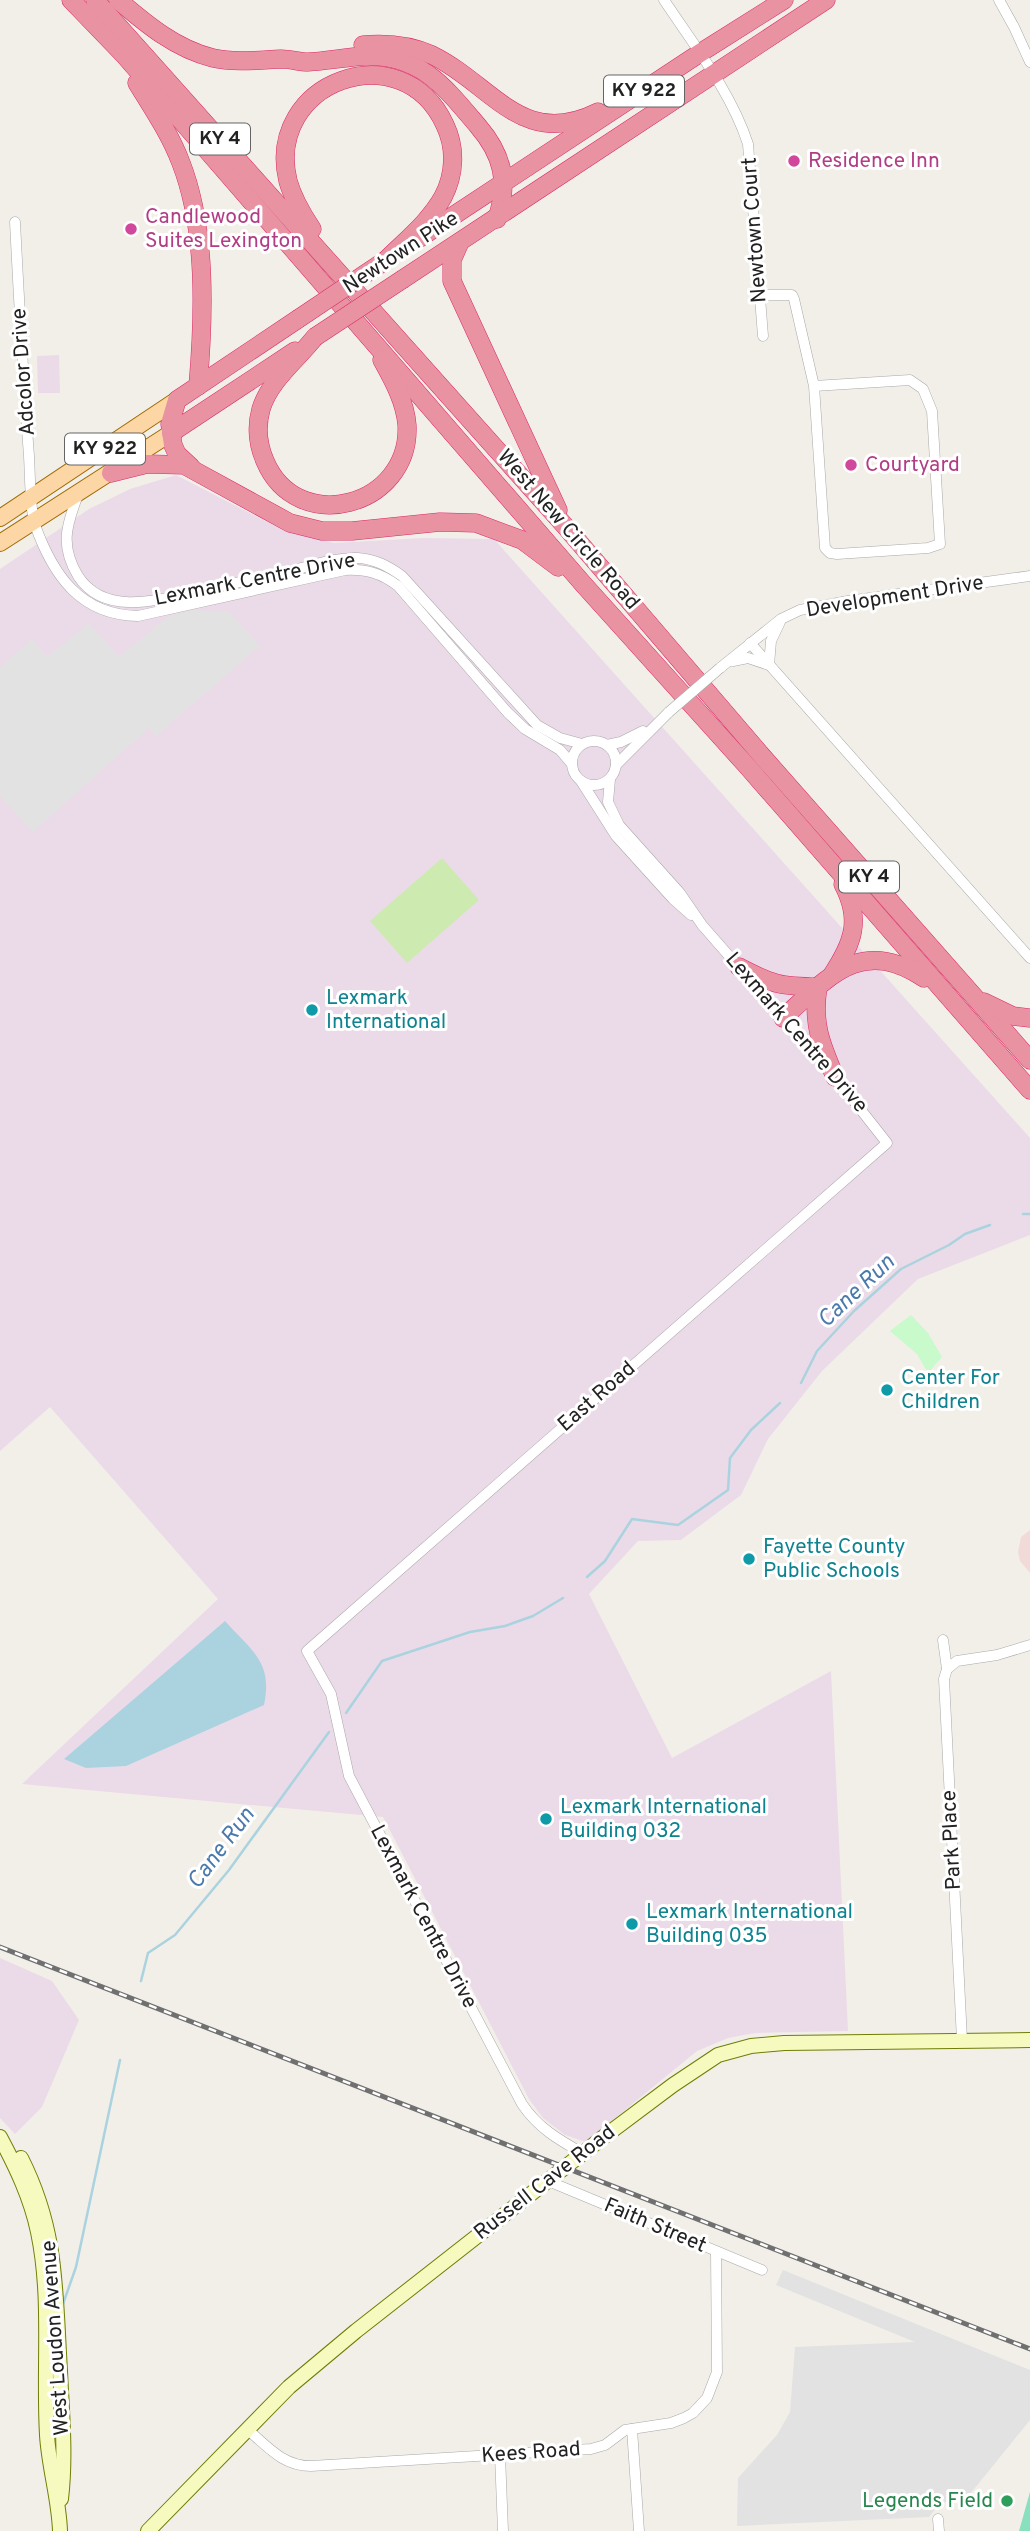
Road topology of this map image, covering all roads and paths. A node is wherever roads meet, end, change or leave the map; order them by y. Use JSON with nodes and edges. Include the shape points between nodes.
{"nodes":[{"id":1,"x":71,"y":0,"type":"edge"},
{"id":2,"x":95,"y":0,"type":"edge"},
{"id":3,"x":118,"y":0,"type":"edge"},
{"id":4,"x":664,"y":0,"type":"edge"},
{"id":5,"x":784,"y":0,"type":"edge"},
{"id":6,"x":826,"y":0,"type":"edge"},
{"id":7,"x":999,"y":0,"type":"edge"},
{"id":8,"x":99,"y":28,"type":"junction"},
{"id":9,"x":700,"y":53,"type":"junction"},
{"id":10,"x":291,"y":59,"type":"junction"},
{"id":11,"x":1030,"y":62,"type":"edge"},
{"id":12,"x":713,"y":75,"type":"junction"},
{"id":13,"x":659,"y":81,"type":"junction"},
{"id":14,"x":505,"y":182,"type":"junction"},
{"id":15,"x":497,"y":219,"type":"junction"},
{"id":16,"x":16,"y":222,"type":"dead end"},
{"id":17,"x":460,"y":242,"type":"junction"},
{"id":18,"x":386,"y":260,"type":"junction"},
{"id":19,"x":344,"y":279,"type":"junction"},
{"id":20,"x":760,"y":295,"type":"junction"},
{"id":21,"x":363,"y":327,"type":"junction"},
{"id":22,"x":763,"y":336,"type":"dead end"},
{"id":23,"x":315,"y":337,"type":"junction"},
{"id":24,"x":198,"y":386,"type":"junction"},
{"id":25,"x":814,"y":386,"type":"junction"},
{"id":26,"x":177,"y":400,"type":"junction"},
{"id":27,"x":171,"y":433,"type":"junction"},
{"id":28,"x":195,"y":470,"type":"junction"},
{"id":29,"x":111,"y":473,"type":"junction"},
{"id":30,"x":79,"y":491,"type":"junction"},
{"id":31,"x":33,"y":497,"type":"junction"},
{"id":32,"x":0,"y":518,"type":"edge"},
{"id":33,"x":33,"y":521,"type":"junction"},
{"id":34,"x":565,"y":526,"type":"junction"},
{"id":35,"x":0,"y":543,"type":"edge"},
{"id":36,"x":1030,"y":576,"type":"edge"},
{"id":37,"x":584,"y":584,"type":"junction"},
{"id":38,"x":781,"y":619,"type":"junction"},
{"id":39,"x":750,"y":643,"type":"junction"},
{"id":40,"x":769,"y":665,"type":"junction"},
{"id":41,"x":720,"y":668,"type":"junction"},
{"id":42,"x":669,"y":712,"type":"junction"},
{"id":43,"x":582,"y":744,"type":"junction"},
{"id":44,"x":607,"y":745,"type":"junction"},
{"id":45,"x":571,"y":763,"type":"junction"},
{"id":46,"x":616,"y":765,"type":"junction"},
{"id":47,"x":610,"y":779,"type":"junction"},
{"id":48,"x":581,"y":781,"type":"junction"},
{"id":49,"x":831,"y":862,"type":"junction"},
{"id":50,"x":702,"y":925,"type":"junction"},
{"id":51,"x":852,"y":941,"type":"junction"},
{"id":52,"x":1030,"y":958,"type":"edge"},
{"id":53,"x":870,"y":961,"type":"junction"},
{"id":54,"x":739,"y":967,"type":"junction"},
{"id":55,"x":832,"y":975,"type":"junction"},
{"id":56,"x":818,"y":987,"type":"junction"},
{"id":57,"x":941,"y":990,"type":"junction"},
{"id":58,"x":975,"y":997,"type":"junction"},
{"id":59,"x":1028,"y":1015,"type":"edge"},
{"id":60,"x":783,"y":1018,"type":"junction"},
{"id":61,"x":1030,"y":1059,"type":"edge"},
{"id":62,"x":835,"y":1077,"type":"junction"},
{"id":63,"x":1030,"y":1090,"type":"edge"},
{"id":64,"x":887,"y":1143,"type":"joint"},
{"id":65,"x":943,"y":1640,"type":"dead end"},
{"id":66,"x":1030,"y":1645,"type":"edge"},
{"id":67,"x":307,"y":1651,"type":"joint"},
{"id":68,"x":947,"y":1669,"type":"junction"},
{"id":69,"x":962,"y":2040,"type":"junction"},
{"id":70,"x":1030,"y":2040,"type":"edge"},
{"id":71,"x":0,"y":2135,"type":"edge"},
{"id":72,"x":584,"y":2154,"type":"junction"},
{"id":73,"x":548,"y":2181,"type":"junction"},
{"id":74,"x":716,"y":2252,"type":"junction"},
{"id":75,"x":762,"y":2270,"type":"dead end"},
{"id":76,"x":247,"y":2429,"type":"junction"},
{"id":77,"x":632,"y":2429,"type":"junction"},
{"id":78,"x":500,"y":2455,"type":"junction"},
{"id":79,"x":938,"y":2519,"type":"dead end"},
{"id":80,"x":60,"y":2521,"type":"edge"},
{"id":81,"x":70,"y":2531,"type":"edge"},
{"id":82,"x":148,"y":2531,"type":"edge"},
{"id":83,"x":503,"y":2531,"type":"edge"},
{"id":84,"x":639,"y":2531,"type":"edge"},
{"id":85,"x":939,"y":2531,"type":"edge"}],
"edges":[{"from":1,"to":8,"type":"highway","name":"West New Circle Road","number":"KY 4"},
{"from":2,"to":19,"type":"highway","name":"West New Circle Road","number":"KY 4"},
{"from":3,"to":10,"type":"highway","via":[[150,27],[211,58]]},
{"from":4,"to":9,"type":"street","name":"Newtown Court"},
{"from":5,"to":9,"type":"highway","name":"Newtown Pike","number":"KY 922"},
{"from":6,"to":12,"type":"highway","name":"Newtown Pike","number":"KY 922"},
{"from":7,"to":11,"type":"street"},
{"from":8,"to":21,"type":"highway","name":"West New Circle Road","number":"KY 4"},
{"from":8,"to":24,"type":"highway","via":[[169,135],[190,189],[201,281]]},
{"from":9,"to":12,"type":"street","name":"Newtown Court"},
{"from":9,"to":13,"type":"highway","name":"Newtown Pike","number":"KY 922"},
{"from":10,"to":13,"type":"highway","via":[[305,52],[365,45],[419,50],[527,119],[546,125],[583,119]]},
{"from":10,"to":14,"type":"highway","via":[[383,56],[420,68],[438,81],[484,133]]},
{"from":12,"to":15,"type":"highway","name":"Newtown Pike","number":"KY 922"},
{"from":12,"to":20,"type":"street","name":"Newtown Court","via":[[738,116],[748,144]]},
{"from":13,"to":14,"type":"highway","name":"Newtown Pike","number":"KY 922"},
{"from":14,"to":15,"type":"highway"},
{"from":14,"to":18,"type":"highway","name":"Newtown Pike","number":"KY 922"},
{"from":15,"to":17,"type":"highway","name":"Newtown Pike","number":"KY 922"},
{"from":16,"to":31,"type":"street","name":"Adcolor Drive"},
{"from":17,"to":23,"type":"highway","name":"Newtown Pike","number":"KY 922","bridge":true},
{"from":17,"to":34,"type":"highway","via":[[452,260],[452,281]]},
{"from":18,"to":19,"type":"highway","via":[[424,224],[444,195],[452,146],[443,120],[425,96],[388,77],[361,75],[334,82],[314,95],[297,116],[285,153],[288,181],[299,209]]},
{"from":18,"to":24,"type":"highway","name":"Newtown Pike","number":"KY 922","bridge":true},
{"from":19,"to":34,"type":"highway","name":"West New Circle Road","number":"KY 4"},
{"from":20,"to":22,"type":"street","name":"Newtown Court"},
{"from":20,"to":25,"type":"street","via":[[792,295]]},
{"from":21,"to":23,"type":"highway","via":[[401,397],[407,441],[396,471],[386,483],[342,504],[305,501],[289,492],[267,467],[260,451],[261,408],[269,391]]},
{"from":21,"to":37,"type":"highway","name":"West New Circle Road","number":"KY 4"},
{"from":23,"to":27,"type":"highway","name":"Newtown Pike","number":"KY 922"},
{"from":24,"to":26,"type":"highway","name":"Newtown Pike","number":"KY 922"},
{"from":25,"to":25,"type":"street","via":[[910,380],[923,389],[932,411],[940,544],[837,554],[825,548]]},
{"from":26,"to":27,"type":"highway"},
{"from":26,"to":31,"type":"main road","name":"Newtown Pike","number":"KY 922"},
{"from":27,"to":28,"type":"highway","via":[[177,454]]},
{"from":27,"to":29,"type":"main road","name":"Newtown Pike","number":"KY 922"},
{"from":28,"to":29,"type":"highway","via":[[161,463]]},
{"from":28,"to":37,"type":"highway","via":[[290,523],[313,529],[345,532],[476,523],[522,540]]},
{"from":29,"to":30,"type":"main road","name":"Newtown Pike","number":"KY 922"},
{"from":30,"to":33,"type":"main road","name":"Newtown Pike","number":"KY 922"},
{"from":30,"to":43,"type":"street","name":"Lexmark Centre Drive","via":[[67,525],[66,548],[84,585],[105,598],[124,602],[164,599],[328,562],[373,560],[402,576],[537,726]]},
{"from":31,"to":32,"type":"main road","name":"Newtown Pike","number":"KY 922"},
{"from":31,"to":33,"type":"street","name":"Adcolor Drive"},
{"from":33,"to":35,"type":"main road","name":"Newtown Pike","number":"KY 922"},
{"from":33,"to":45,"type":"street","name":"Lexmark Centre Drive","via":[[44,547],[75,593],[102,611],[119,615],[138,616],[345,569],[381,575],[398,586],[508,713]]},
{"from":34,"to":58,"type":"highway","name":"West New Circle Road","number":"KY 4"},
{"from":36,"to":38,"type":"street","name":"Development Drive","via":[[848,601],[800,610]]},
{"from":37,"to":49,"type":"highway","name":"West New Circle Road","number":"KY 4"},
{"from":38,"to":39,"type":"street","name":"Development Drive"},
{"from":38,"to":40,"type":"street","via":[[771,640]]},
{"from":39,"to":40,"type":"street"},
{"from":39,"to":41,"type":"street","name":"Development Drive"},
{"from":40,"to":41,"type":"street","via":[[740,658]]},
{"from":40,"to":52,"type":"street"},
{"from":41,"to":42,"type":"street","name":"Development Drive","bridge":true},
{"from":42,"to":44,"type":"street","name":"Development Drive","via":[[635,736]]},
{"from":42,"to":46,"type":"street","name":"Development Drive"},
{"from":43,"to":44,"type":"street"},
{"from":43,"to":45,"type":"street"},
{"from":44,"to":46,"type":"street"},
{"from":45,"to":48,"type":"street"},
{"from":46,"to":47,"type":"street"},
{"from":47,"to":48,"type":"street","via":[[593,785]]},
{"from":47,"to":50,"type":"street","name":"Lexmark Centre Drive","via":[[608,802],[619,825],[680,892]]},
{"from":48,"to":50,"type":"street","name":"Lexmark Centre Drive","via":[[616,836]]},
{"from":49,"to":51,"type":"highway","via":[[850,898]]},
{"from":49,"to":57,"type":"highway","name":"West New Circle Road","number":"KY 4"},
{"from":50,"to":54,"type":"street","name":"Lexmark Centre Drive"},
{"from":51,"to":53,"type":"highway"},
{"from":51,"to":55,"type":"highway"},
{"from":53,"to":55,"type":"highway"},
{"from":53,"to":57,"type":"highway","via":[[888,960],[905,966]]},
{"from":54,"to":56,"type":"highway","via":[[783,986]]},
{"from":54,"to":60,"type":"street","name":"Lexmark Centre Drive"},
{"from":55,"to":56,"type":"highway"},
{"from":56,"to":60,"type":"highway"},
{"from":56,"to":62,"type":"highway","via":[[819,1041]]},
{"from":57,"to":63,"type":"highway","name":"West New Circle Road","number":"KY 4"},
{"from":58,"to":59,"type":"highway","via":[[1001,1011]]},
{"from":58,"to":61,"type":"highway","name":"West New Circle Road","number":"KY 4"},
{"from":60,"to":62,"type":"street","name":"Lexmark Centre Drive"},
{"from":62,"to":64,"type":"street","name":"Lexmark Centre Drive"},
{"from":64,"to":67,"type":"street","name":"East Road"},
{"from":65,"to":68,"type":"street","name":"Park Place"},
{"from":66,"to":68,"type":"street","via":[[957,1661]]},
{"from":67,"to":72,"type":"street","name":"Lexmark Centre Drive","via":[[331,1694],[349,1776],[522,2104],[533,2121]]},
{"from":68,"to":69,"type":"street","name":"Park Place"},
{"from":69,"to":70,"type":"street","name":"Russell Cave Road"},
{"from":69,"to":72,"type":"street","name":"Russell Cave Road","via":[[784,2043],[735,2049],[690,2073]]},
{"from":71,"to":80,"type":"street","name":"West Loudon Avenue","via":[[10,2141],[32,2180],[52,2247],[64,2433]]},
{"from":72,"to":73,"type":"street","name":"Russell Cave Road"},
{"from":73,"to":74,"type":"street","name":"Faith Street"},
{"from":73,"to":76,"type":"street","name":"Russell Cave Road","via":[[356,2331]]},
{"from":74,"to":75,"type":"street","name":"Faith Street"},
{"from":74,"to":77,"type":"street","name":"Kees Road","via":[[717,2372],[712,2389],[702,2405],[684,2418]]},
{"from":76,"to":78,"type":"street","name":"Kees Road","via":[[281,2458],[301,2466]]},
{"from":76,"to":82,"type":"street","name":"Russell Cave Road"},
{"from":77,"to":78,"type":"street","name":"Kees Road","via":[[591,2449]]},
{"from":77,"to":84,"type":"street"},
{"from":78,"to":83,"type":"street"},
{"from":79,"to":85,"type":"street"},
{"from":80,"to":81,"type":"street"}]}
